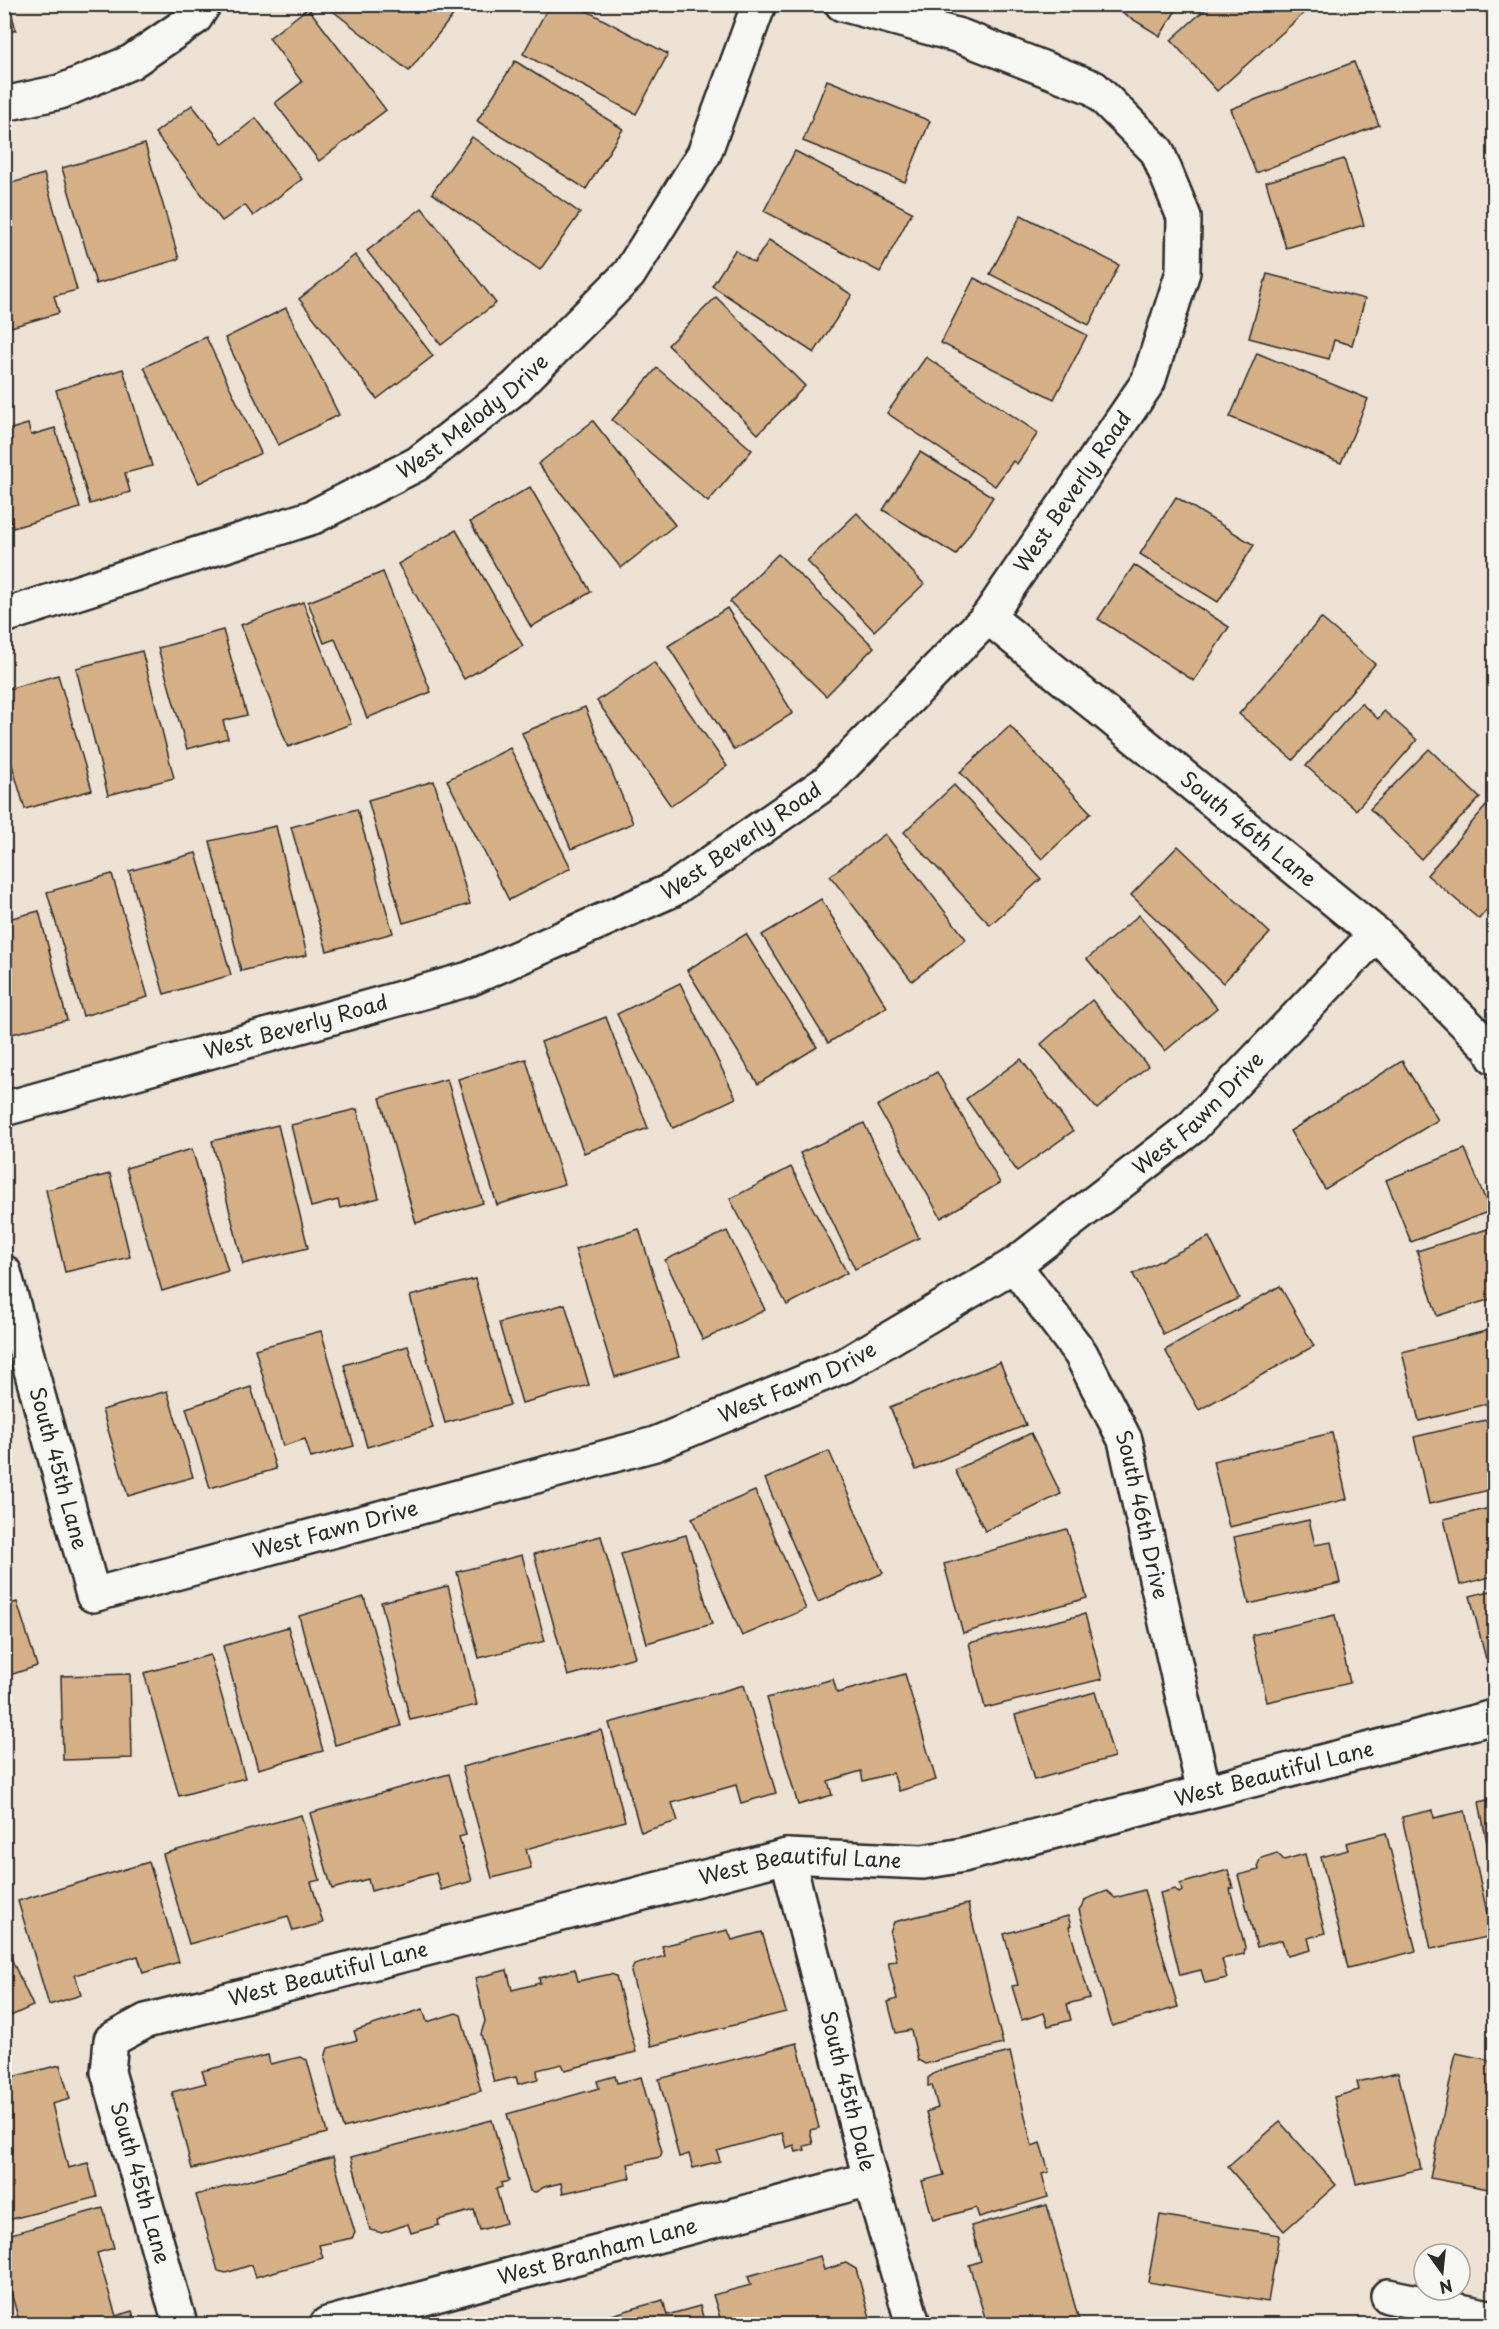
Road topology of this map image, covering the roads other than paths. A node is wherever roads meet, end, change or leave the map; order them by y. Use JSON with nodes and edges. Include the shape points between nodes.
{"nodes":[{"id":1,"x":204,"y":4,"type":"edge"},
{"id":2,"x":759,"y":4,"type":"edge"},
{"id":3,"x":842,"y":4,"type":"edge"},
{"id":4,"x":4,"y":104,"type":"edge"},
{"id":5,"x":4,"y":616,"type":"edge"},
{"id":6,"x":988,"y":617,"type":"junction"},
{"id":7,"x":1376,"y":934,"type":"junction"},
{"id":8,"x":1494,"y":1057,"type":"edge"},
{"id":9,"x":4,"y":1109,"type":"edge"},
{"id":10,"x":1014,"y":1265,"type":"junction"},
{"id":11,"x":4,"y":1272,"type":"edge"},
{"id":12,"x":93,"y":1595,"type":"joint"},
{"id":13,"x":1494,"y":1718,"type":"edge"},
{"id":14,"x":1204,"y":1792,"type":"junction"},
{"id":15,"x":787,"y":1856,"type":"junction"},
{"id":16,"x":111,"y":2040,"type":"joint"},
{"id":17,"x":870,"y":2179,"type":"junction"},
{"id":18,"x":1388,"y":2296,"type":"dead end"},
{"id":19,"x":1494,"y":2318,"type":"edge"},
{"id":20,"x":180,"y":2325,"type":"edge"},
{"id":21,"x":327,"y":2325,"type":"edge"},
{"id":22,"x":913,"y":2325,"type":"edge"}],
"edges":[{"from":1,"to":4,"type":"street","via":[[195,18],[130,62],[60,92]]},
{"from":2,"to":5,"type":"street","name":"West Melody Drive","via":[[704,154],[629,274],[516,387],[417,464],[313,517]]},
{"from":3,"to":6,"type":"street","name":"West Beverly Road","via":[[960,36],[1094,88],[1157,151],[1184,217],[1183,272],[1148,382]]},
{"from":6,"to":7,"type":"street","name":"South 46th Lane"},
{"from":6,"to":9,"type":"street","name":"West Beverly Road","via":[[827,782],[672,890],[469,979]]},
{"from":7,"to":8,"type":"street","name":"South 46th Lane","via":[[1489,1047]]},
{"from":7,"to":10,"type":"street","name":"West Fawn Drive","via":[[1192,1127]]},
{"from":10,"to":12,"type":"street","name":"West Fawn Drive","via":[[845,1365],[655,1444]]},
{"from":10,"to":14,"type":"street","name":"South 46th Drive","via":[[1081,1354],[1125,1440]]},
{"from":11,"to":12,"type":"street","name":"South 45th Lane"},
{"from":13,"to":14,"type":"street","name":"West Beautiful Lane"},
{"from":14,"to":15,"type":"street","name":"West Beautiful Lane","via":[[923,1863]]},
{"from":15,"to":16,"type":"street","name":"West Beautiful Lane","via":[[146,2021]]},
{"from":15,"to":17,"type":"street","name":"South 45th Dale"},
{"from":16,"to":20,"type":"street","name":"South 45th Lane","via":[[108,2072]]},
{"from":17,"to":21,"type":"street","name":"West Branham Lane"},
{"from":17,"to":22,"type":"street","name":"South 45th Dale"},
{"from":18,"to":19,"type":"street"}]}
